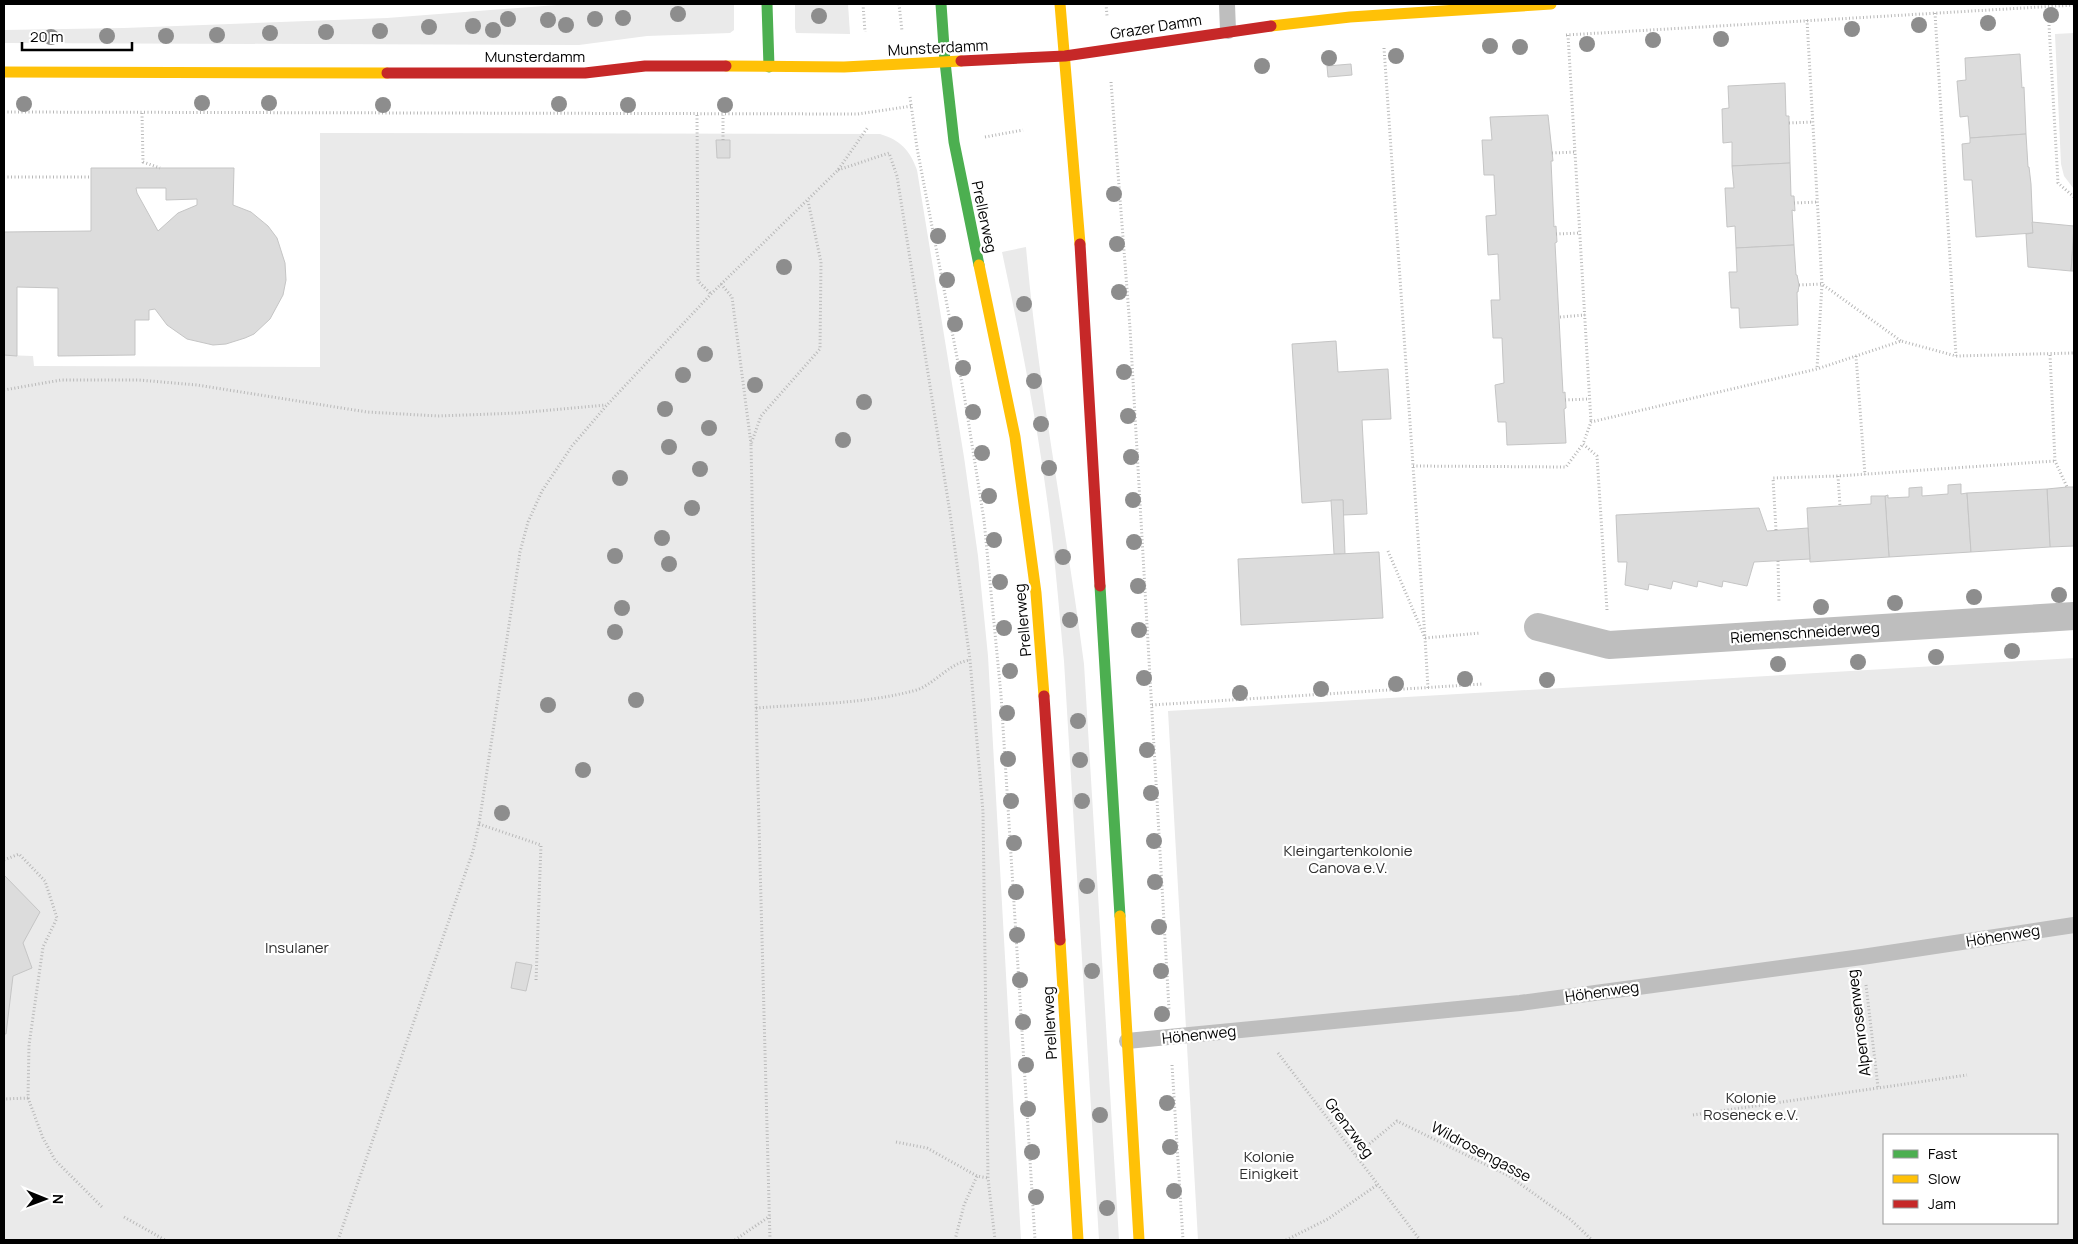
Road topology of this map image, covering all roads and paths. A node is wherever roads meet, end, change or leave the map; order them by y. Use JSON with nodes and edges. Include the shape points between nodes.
{"nodes":[{"id":1,"x":767,"y":4,"type":"edge"},
{"id":2,"x":863,"y":4,"type":"edge"},
{"id":3,"x":941,"y":4,"type":"edge"},
{"id":4,"x":1060,"y":4,"type":"edge"},
{"id":5,"x":1226,"y":4,"type":"edge"},
{"id":6,"x":1551,"y":4,"type":"edge"},
{"id":7,"x":2074,"y":5,"type":"edge"},
{"id":8,"x":1935,"y":13,"type":"junction"},
{"id":9,"x":1807,"y":20,"type":"junction"},
{"id":10,"x":2048,"y":24,"type":"dead end"},
{"id":11,"x":1228,"y":31,"type":"junction"},
{"id":12,"x":865,"y":33,"type":"dead end"},
{"id":13,"x":1559,"y":35,"type":"dead end"},
{"id":14,"x":1568,"y":35,"type":"junction"},
{"id":15,"x":1375,"y":47,"type":"dead end"},
{"id":16,"x":1065,"y":56,"type":"junction"},
{"id":17,"x":945,"y":62,"type":"junction"},
{"id":18,"x":769,"y":67,"type":"junction"},
{"id":19,"x":4,"y":72,"type":"edge"},
{"id":20,"x":4,"y":112,"type":"edge"},
{"id":21,"x":142,"y":113,"type":"junction"},
{"id":22,"x":697,"y":114,"type":"junction"},
{"id":23,"x":858,"y":114,"type":"dead end"},
{"id":24,"x":723,"y":115,"type":"junction"},
{"id":25,"x":1814,"y":122,"type":"junction"},
{"id":26,"x":1789,"y":123,"type":"dead end"},
{"id":27,"x":868,"y":127,"type":"dead end"},
{"id":28,"x":1023,"y":130,"type":"dead end"},
{"id":29,"x":1114,"y":130,"type":"dead end"},
{"id":30,"x":980,"y":138,"type":"dead end"},
{"id":31,"x":723,"y":140,"type":"dead end"},
{"id":32,"x":1576,"y":152,"type":"junction"},
{"id":33,"x":1552,"y":153,"type":"dead end"},
{"id":34,"x":919,"y":160,"type":"dead end"},
{"id":35,"x":160,"y":168,"type":"dead end"},
{"id":36,"x":838,"y":170,"type":"junction"},
{"id":37,"x":4,"y":177,"type":"edge"},
{"id":38,"x":91,"y":177,"type":"dead end"},
{"id":39,"x":2074,"y":197,"type":"edge"},
{"id":40,"x":808,"y":201,"type":"junction"},
{"id":41,"x":1818,"y":202,"type":"junction"},
{"id":42,"x":1794,"y":203,"type":"dead end"},
{"id":43,"x":1580,"y":233,"type":"junction"},
{"id":44,"x":1556,"y":234,"type":"dead end"},
{"id":45,"x":721,"y":284,"type":"junction"},
{"id":46,"x":1822,"y":284,"type":"junction"},
{"id":47,"x":1798,"y":285,"type":"dead end"},
{"id":48,"x":712,"y":294,"type":"junction"},
{"id":49,"x":1585,"y":315,"type":"junction"},
{"id":50,"x":1560,"y":317,"type":"dead end"},
{"id":51,"x":1901,"y":341,"type":"junction"},
{"id":52,"x":2074,"y":353,"type":"edge"},
{"id":53,"x":2050,"y":355,"type":"junction"},
{"id":54,"x":1856,"y":356,"type":"junction"},
{"id":55,"x":1956,"y":356,"type":"junction"},
{"id":56,"x":1817,"y":369,"type":"junction"},
{"id":57,"x":4,"y":390,"type":"edge"},
{"id":58,"x":1590,"y":398,"type":"junction"},
{"id":59,"x":1565,"y":400,"type":"dead end"},
{"id":60,"x":607,"y":405,"type":"junction"},
{"id":61,"x":1591,"y":422,"type":"junction"},
{"id":62,"x":751,"y":444,"type":"junction"},
{"id":63,"x":1583,"y":444,"type":"junction"},
{"id":64,"x":2055,"y":461,"type":"junction"},
{"id":65,"x":1413,"y":466,"type":"junction"},
{"id":66,"x":1865,"y":475,"type":"junction"},
{"id":67,"x":1838,"y":476,"type":"junction"},
{"id":68,"x":2068,"y":488,"type":"dead end"},
{"id":69,"x":1840,"y":506,"type":"dead end"},
{"id":70,"x":1776,"y":530,"type":"dead end"},
{"id":71,"x":1388,"y":551,"type":"dead end"},
{"id":72,"x":1778,"y":561,"type":"dead end"},
{"id":73,"x":1780,"y":604,"type":"dead end"},
{"id":74,"x":2074,"y":616,"type":"edge"},
{"id":75,"x":1538,"y":627,"type":"dead end"},
{"id":76,"x":1480,"y":633,"type":"dead end"},
{"id":77,"x":1425,"y":638,"type":"junction"},
{"id":78,"x":1609,"y":645,"type":"junction"},
{"id":79,"x":970,"y":660,"type":"junction"},
{"id":80,"x":1382,"y":684,"type":"dead end"},
{"id":81,"x":1484,"y":684,"type":"dead end"},
{"id":82,"x":1428,"y":688,"type":"junction"},
{"id":83,"x":1382,"y":691,"type":"junction"},
{"id":84,"x":1152,"y":705,"type":"junction"},
{"id":85,"x":756,"y":708,"type":"junction"},
{"id":86,"x":479,"y":824,"type":"junction"},
{"id":87,"x":4,"y":860,"type":"edge"},
{"id":88,"x":2074,"y":925,"type":"edge"},
{"id":89,"x":1862,"y":957,"type":"junction"},
{"id":90,"x":536,"y":982,"type":"dead end"},
{"id":91,"x":1260,"y":1029,"type":"junction"},
{"id":92,"x":1170,"y":1037,"type":"junction"},
{"id":93,"x":1127,"y":1041,"type":"junction"},
{"id":94,"x":1967,"y":1075,"type":"dead end"},
{"id":95,"x":1878,"y":1087,"type":"junction"},
{"id":96,"x":4,"y":1098,"type":"edge"},
{"id":97,"x":28,"y":1098,"type":"junction"},
{"id":98,"x":1693,"y":1114,"type":"dead end"},
{"id":99,"x":896,"y":1142,"type":"dead end"},
{"id":100,"x":1356,"y":1155,"type":"junction"},
{"id":101,"x":977,"y":1176,"type":"junction"},
{"id":102,"x":988,"y":1178,"type":"junction"},
{"id":103,"x":1376,"y":1185,"type":"junction"},
{"id":104,"x":102,"y":1207,"type":"dead end"},
{"id":105,"x":770,"y":1216,"type":"junction"},
{"id":106,"x":124,"y":1217,"type":"dead end"},
{"id":107,"x":165,"y":1240,"type":"edge"},
{"id":108,"x":338,"y":1240,"type":"edge"},
{"id":109,"x":736,"y":1240,"type":"edge"},
{"id":110,"x":770,"y":1240,"type":"edge"},
{"id":111,"x":955,"y":1240,"type":"edge"},
{"id":112,"x":995,"y":1240,"type":"edge"},
{"id":113,"x":1035,"y":1240,"type":"edge"},
{"id":114,"x":1078,"y":1240,"type":"edge"},
{"id":115,"x":1139,"y":1240,"type":"edge"},
{"id":116,"x":1183,"y":1240,"type":"edge"},
{"id":117,"x":1286,"y":1240,"type":"edge"},
{"id":118,"x":1420,"y":1240,"type":"edge"},
{"id":119,"x":1592,"y":1240,"type":"edge"}],
"edges":[{"from":1,"to":18,"type":"main road"},
{"from":2,"to":12,"type":"path"},
{"from":3,"to":17,"type":"main road","name":"Prellerweg"},
{"from":4,"to":16,"type":"main road"},
{"from":5,"to":11,"type":"lane"},
{"from":6,"to":11,"type":"main road","name":"Grazer Damm","via":[[1360,16]]},
{"from":7,"to":8,"type":"path"},
{"from":8,"to":9,"type":"path"},
{"from":8,"to":55,"type":"path"},
{"from":9,"to":14,"type":"path"},
{"from":9,"to":25,"type":"path"},
{"from":10,"to":39,"type":"path","via":[[2058,182]]},
{"from":11,"to":16,"type":"main road","name":"Grazer Damm"},
{"from":13,"to":14,"type":"path"},
{"from":14,"to":32,"type":"path"},
{"from":15,"to":65,"type":"path","via":[[1384,46]]},
{"from":16,"to":17,"type":"main road","name":"Munsterdamm"},
{"from":16,"to":93,"type":"main road","via":[[1081,265]]},
{"from":17,"to":18,"type":"main road","name":"Munsterdamm"},
{"from":17,"to":114,"type":"main road","name":"Prellerweg","via":[[960,173],[1015,437],[1036,593]]},
{"from":18,"to":19,"type":"main road","name":"Munsterdamm","via":[[645,66],[585,73]]},
{"from":20,"to":21,"type":"path"},
{"from":21,"to":22,"type":"path"},
{"from":21,"to":35,"type":"path","via":[[143,162]]},
{"from":22,"to":24,"type":"path"},
{"from":22,"to":48,"type":"path","via":[[698,281]]},
{"from":23,"to":24,"type":"path"},
{"from":24,"to":31,"type":"path"},
{"from":25,"to":26,"type":"path"},
{"from":25,"to":41,"type":"path"},
{"from":27,"to":36,"type":"path"},
{"from":28,"to":30,"type":"path"},
{"from":29,"to":84,"type":"path","via":[[1130,328]]},
{"from":32,"to":33,"type":"path"},
{"from":32,"to":43,"type":"path"},
{"from":34,"to":113,"type":"path","via":[[964,394],[984,520],[1003,714]]},
{"from":36,"to":40,"type":"path"},
{"from":36,"to":79,"type":"path","via":[[889,153],[897,176]]},
{"from":37,"to":38,"type":"path"},
{"from":40,"to":45,"type":"path"},
{"from":40,"to":62,"type":"path","via":[[821,262],[820,350],[761,416]]},
{"from":41,"to":42,"type":"path"},
{"from":41,"to":46,"type":"path"},
{"from":43,"to":44,"type":"path"},
{"from":43,"to":49,"type":"path"},
{"from":45,"to":48,"type":"path"},
{"from":45,"to":62,"type":"path","via":[[732,297]]},
{"from":46,"to":47,"type":"path"},
{"from":46,"to":51,"type":"path"},
{"from":46,"to":56,"type":"path"},
{"from":48,"to":60,"type":"path"},
{"from":49,"to":50,"type":"path"},
{"from":49,"to":58,"type":"path"},
{"from":51,"to":54,"type":"path"},
{"from":51,"to":55,"type":"path"},
{"from":52,"to":53,"type":"path"},
{"from":53,"to":55,"type":"path"},
{"from":53,"to":64,"type":"path"},
{"from":54,"to":56,"type":"path"},
{"from":54,"to":66,"type":"path"},
{"from":56,"to":61,"type":"path"},
{"from":57,"to":60,"type":"path","via":[[61,380],[139,380],[197,385],[367,412],[438,416]]},
{"from":58,"to":59,"type":"path"},
{"from":58,"to":61,"type":"path"},
{"from":60,"to":86,"type":"path","via":[[572,446],[542,491],[528,522],[520,552]]},
{"from":61,"to":63,"type":"path"},
{"from":62,"to":85,"type":"path"},
{"from":63,"to":65,"type":"path","via":[[1566,467]]},
{"from":63,"to":78,"type":"path","via":[[1597,456]]},
{"from":64,"to":66,"type":"path"},
{"from":64,"to":68,"type":"path"},
{"from":65,"to":77,"type":"path"},
{"from":66,"to":67,"type":"path"},
{"from":67,"to":69,"type":"path"},
{"from":67,"to":70,"type":"path","via":[[1773,478]]},
{"from":71,"to":77,"type":"path"},
{"from":72,"to":73,"type":"path"},
{"from":74,"to":78,"type":"street","name":"Riemenschneiderweg"},
{"from":75,"to":78,"type":"street","name":"Riemenschneiderweg"},
{"from":76,"to":77,"type":"path"},
{"from":77,"to":82,"type":"path"},
{"from":79,"to":85,"type":"path","via":[[960,662],[915,691],[867,699]]},
{"from":79,"to":102,"type":"path","via":[[984,812]]},
{"from":80,"to":83,"type":"path"},
{"from":81,"to":82,"type":"path"},
{"from":82,"to":83,"type":"path"},
{"from":83,"to":84,"type":"path"},
{"from":84,"to":92,"type":"path"},
{"from":85,"to":105,"type":"path"},
{"from":86,"to":90,"type":"path","via":[[541,846]]},
{"from":86,"to":108,"type":"path","via":[[473,851]]},
{"from":87,"to":97,"type":"path","via":[[19,854],[44,881],[57,918],[43,947],[29,1045]]},
{"from":88,"to":89,"type":"lane","name":"Höhenweg"},
{"from":89,"to":91,"type":"lane","name":"Höhenweg","via":[[1520,1003]]},
{"from":89,"to":95,"type":"path","name":"Alpenrosenweg"},
{"from":91,"to":92,"type":"lane","name":"Höhenweg"},
{"from":91,"to":100,"type":"path","name":"Grenzweg"},
{"from":92,"to":93,"type":"lane","name":"Höhenweg"},
{"from":92,"to":116,"type":"path"},
{"from":93,"to":115,"type":"main road"},
{"from":94,"to":95,"type":"path","name":"Alpenrosenweg"},
{"from":95,"to":98,"type":"path","name":"Alpenrosenweg"},
{"from":96,"to":97,"type":"path"},
{"from":97,"to":104,"type":"path","via":[[55,1160]]},
{"from":99,"to":101,"type":"path","via":[[927,1148]]},
{"from":100,"to":103,"type":"path","name":"Grenzweg"},
{"from":100,"to":119,"type":"path","name":"Wildrosengasse","via":[[1397,1121],[1509,1176],[1571,1220]]},
{"from":101,"to":102,"type":"path"},
{"from":101,"to":111,"type":"path","via":[[964,1204]]},
{"from":102,"to":112,"type":"path"},
{"from":103,"to":117,"type":"path","via":[[1328,1219]]},
{"from":103,"to":118,"type":"path","name":"Grenzweg"},
{"from":105,"to":109,"type":"path"},
{"from":105,"to":110,"type":"path"},
{"from":106,"to":107,"type":"path"}]}
